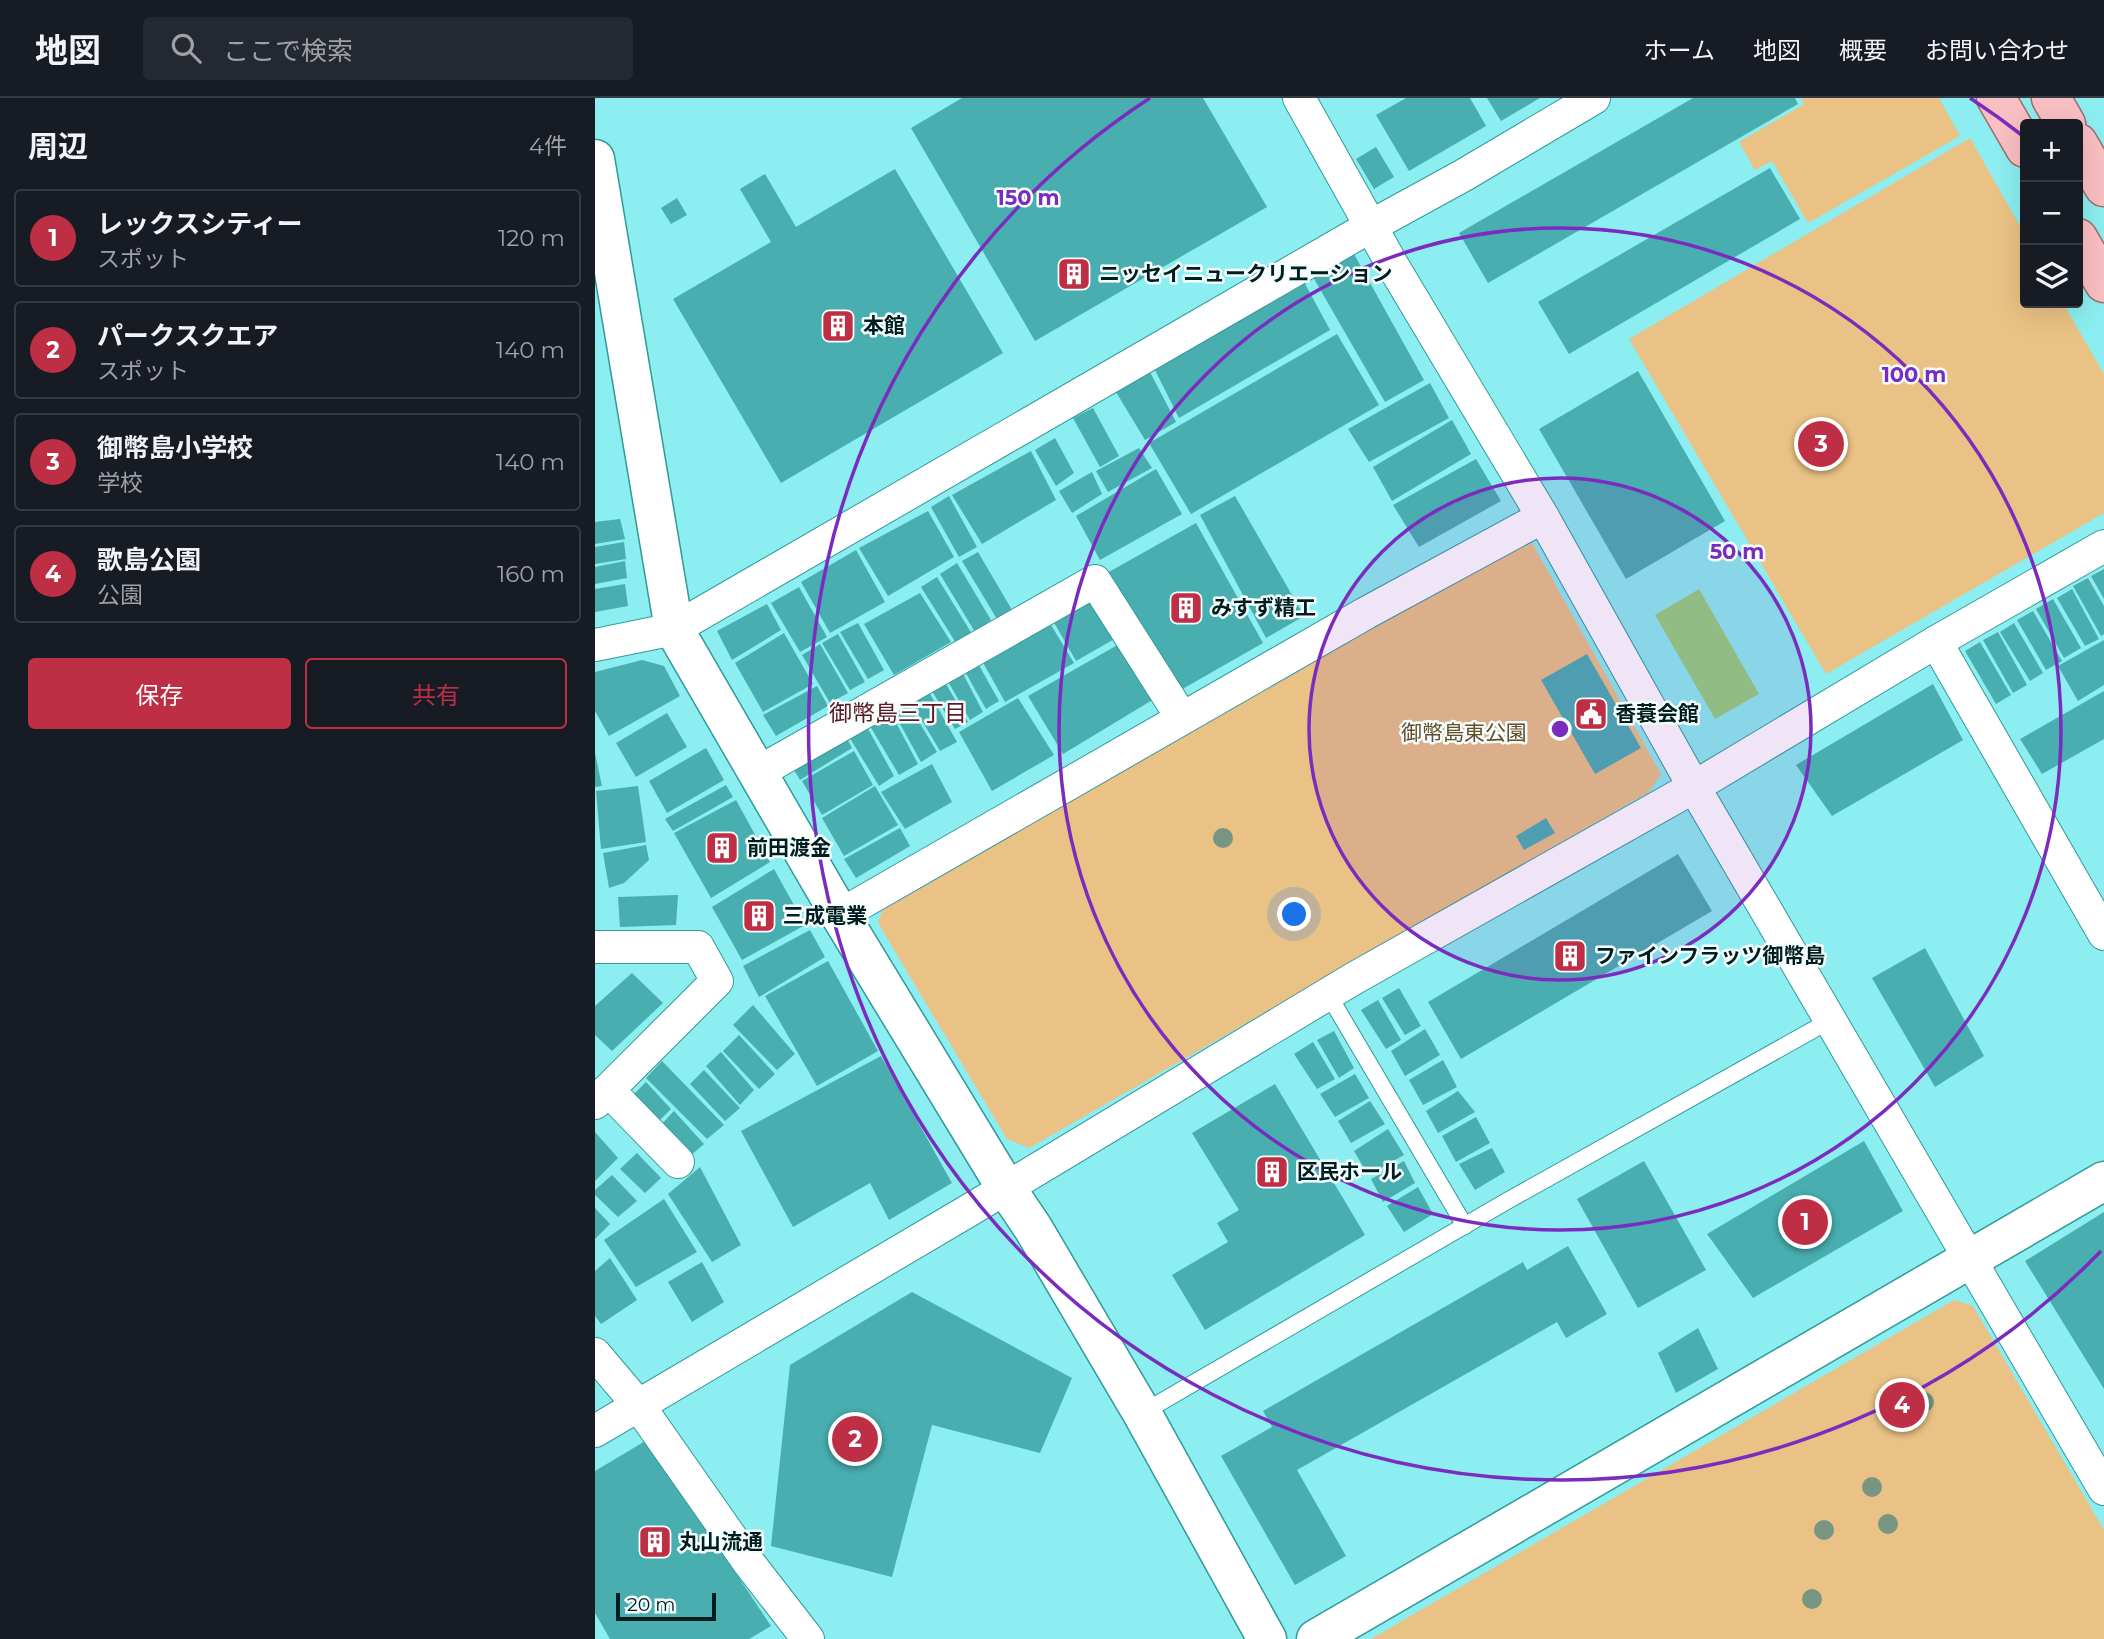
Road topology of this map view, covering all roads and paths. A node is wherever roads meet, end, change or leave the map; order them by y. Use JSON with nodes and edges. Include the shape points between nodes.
{"nodes":[{"id":1,"x":1299,"y":98,"type":"edge"},
{"id":2,"x":1594,"y":98,"type":"edge"},
{"id":3,"x":1996,"y":98,"type":"edge"},
{"id":4,"x":2020,"y":139,"type":"edge"},
{"id":5,"x":2083,"y":151,"type":"edge"},
{"id":6,"x":595,"y":159,"type":"edge"},
{"id":7,"x":2104,"y":187,"type":"edge"},
{"id":8,"x":1371,"y":226,"type":"junction"},
{"id":9,"x":2082,"y":245,"type":"edge"},
{"id":10,"x":2104,"y":283,"type":"edge"},
{"id":11,"x":1543,"y":517,"type":"junction"},
{"id":12,"x":2104,"y":546,"type":"edge"},
{"id":13,"x":674,"y":629,"type":"junction"},
{"id":14,"x":1936,"y":642,"type":"junction"},
{"id":15,"x":595,"y":645,"type":"edge"},
{"id":16,"x":1182,"y":719,"type":"junction"},
{"id":17,"x":757,"y":773,"type":"junction"},
{"id":18,"x":1694,"y":787,"type":"junction"},
{"id":19,"x":839,"y":915,"type":"junction"},
{"id":20,"x":2104,"y":934,"type":"edge"},
{"id":21,"x":595,"y":947,"type":"edge"},
{"id":22,"x":1328,"y":994,"type":"junction"},
{"id":23,"x":1829,"y":1021,"type":"junction"},
{"id":24,"x":601,"y":1097,"type":"edge"},
{"id":25,"x":678,"y":1162,"type":"dead end"},
{"id":26,"x":2104,"y":1181,"type":"edge"},
{"id":27,"x":1006,"y":1188,"type":"junction"},
{"id":28,"x":1465,"y":1226,"type":"junction"},
{"id":29,"x":1968,"y":1259,"type":"junction"},
{"id":30,"x":595,"y":1354,"type":"edge"},
{"id":31,"x":639,"y":1406,"type":"junction"},
{"id":32,"x":1142,"y":1413,"type":"junction"},
{"id":33,"x":595,"y":1431,"type":"edge"},
{"id":34,"x":2104,"y":1489,"type":"edge"},
{"id":35,"x":808,"y":1639,"type":"edge"},
{"id":36,"x":1267,"y":1639,"type":"edge"},
{"id":37,"x":1316,"y":1639,"type":"edge"}],
"edges":[{"from":1,"to":8,"type":"street"},
{"from":2,"to":8,"type":"street"},
{"from":3,"to":4,"type":"main road"},
{"from":5,"to":7,"type":"main road"},
{"from":6,"to":13,"type":"street"},
{"from":8,"to":11,"type":"street"},
{"from":8,"to":13,"type":"street"},
{"from":9,"to":10,"type":"main road"},
{"from":11,"to":16,"type":"street"},
{"from":11,"to":18,"type":"street"},
{"from":12,"to":14,"type":"street"},
{"from":13,"to":15,"type":"street"},
{"from":13,"to":17,"type":"street"},
{"from":14,"to":18,"type":"street"},
{"from":14,"to":20,"type":"street"},
{"from":16,"to":17,"type":"street","via":[[1095,581]]},
{"from":16,"to":19,"type":"street"},
{"from":17,"to":19,"type":"street"},
{"from":18,"to":22,"type":"street"},
{"from":18,"to":23,"type":"street"},
{"from":19,"to":27,"type":"street"},
{"from":21,"to":24,"type":"street","via":[[698,947],[717,981]]},
{"from":22,"to":27,"type":"street"},
{"from":22,"to":28,"type":"lane"},
{"from":23,"to":28,"type":"lane"},
{"from":23,"to":29,"type":"street"},
{"from":24,"to":25,"type":"street"},
{"from":26,"to":29,"type":"street"},
{"from":27,"to":31,"type":"street"},
{"from":27,"to":32,"type":"street"},
{"from":28,"to":32,"type":"lane"},
{"from":29,"to":34,"type":"street"},
{"from":29,"to":37,"type":"street"},
{"from":30,"to":31,"type":"street"},
{"from":31,"to":33,"type":"street"},
{"from":31,"to":35,"type":"street"},
{"from":32,"to":36,"type":"street"}]}
